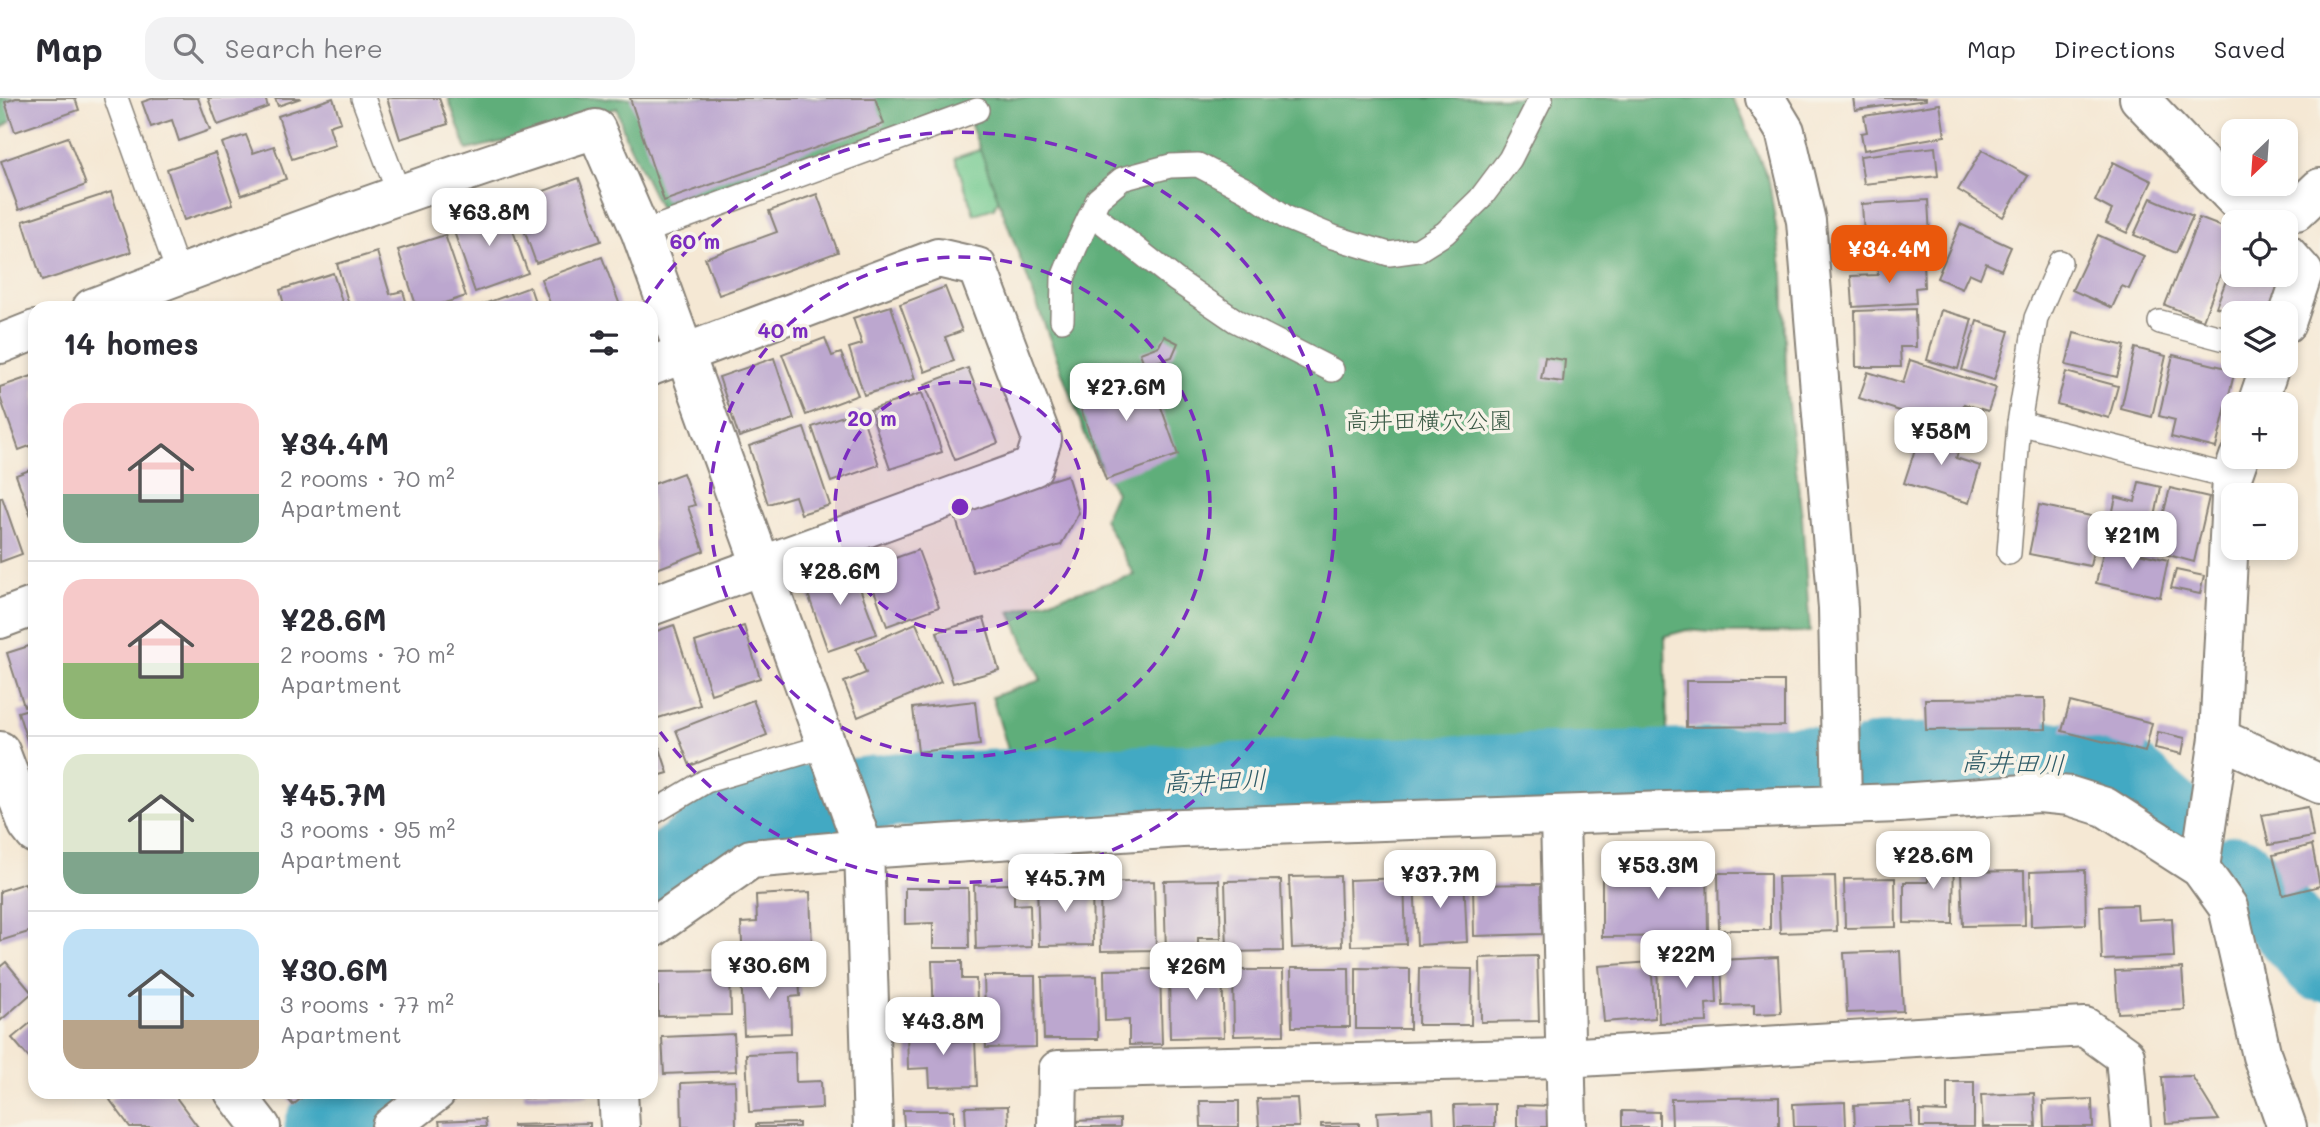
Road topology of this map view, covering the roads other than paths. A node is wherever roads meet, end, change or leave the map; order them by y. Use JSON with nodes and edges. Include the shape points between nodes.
{"nodes":[{"id":1,"x":116,"y":98,"type":"edge"},
{"id":2,"x":363,"y":98,"type":"edge"},
{"id":3,"x":1542,"y":98,"type":"edge"},
{"id":4,"x":1765,"y":98,"type":"edge"},
{"id":5,"x":2139,"y":98,"type":"edge"},
{"id":6,"x":977,"y":110,"type":"dead end"},
{"id":7,"x":2194,"y":155,"type":"junction"},
{"id":8,"x":2221,"y":170,"type":"edge"},
{"id":9,"x":2320,"y":188,"type":"edge"},
{"id":10,"x":399,"y":194,"type":"junction"},
{"id":11,"x":2268,"y":196,"type":"edge"},
{"id":12,"x":2246,"y":210,"type":"edge"},
{"id":13,"x":1092,"y":214,"type":"junction"},
{"id":14,"x":641,"y":233,"type":"junction"},
{"id":15,"x":2060,"y":262,"type":"dead end"},
{"id":16,"x":2298,"y":266,"type":"edge"},
{"id":17,"x":179,"y":275,"type":"junction"},
{"id":18,"x":2298,"y":287,"type":"edge"},
{"id":19,"x":110,"y":301,"type":"edge"},
{"id":20,"x":655,"y":301,"type":"edge"},
{"id":21,"x":658,"y":315,"type":"edge"},
{"id":22,"x":1062,"y":320,"type":"dead end"},
{"id":23,"x":2160,"y":322,"type":"dead end"},
{"id":24,"x":28,"y":333,"type":"edge"},
{"id":25,"x":2221,"y":338,"type":"edge"},
{"id":26,"x":0,"y":344,"type":"edge"},
{"id":27,"x":667,"y":359,"type":"edge"},
{"id":28,"x":1332,"y":370,"type":"dead end"},
{"id":29,"x":2019,"y":423,"type":"junction"},
{"id":30,"x":2221,"y":464,"type":"edge"},
{"id":31,"x":2235,"y":469,"type":"edge"},
{"id":32,"x":2009,"y":553,"type":"dead end"},
{"id":33,"x":761,"y":568,"type":"junction"},
{"id":34,"x":658,"y":604,"type":"edge"},
{"id":35,"x":28,"y":609,"type":"edge"},
{"id":36,"x":0,"y":619,"type":"edge"},
{"id":37,"x":2219,"y":738,"type":"junction"},
{"id":38,"x":0,"y":751,"type":"edge"},
{"id":39,"x":838,"y":778,"type":"junction"},
{"id":40,"x":2320,"y":784,"type":"edge"},
{"id":41,"x":1842,"y":805,"type":"junction"},
{"id":42,"x":658,"y":810,"type":"edge"},
{"id":43,"x":1560,"y":816,"type":"junction"},
{"id":44,"x":25,"y":830,"type":"edge"},
{"id":45,"x":864,"y":849,"type":"junction"},
{"id":46,"x":2200,"y":868,"type":"junction"},
{"id":47,"x":658,"y":924,"type":"edge"},
{"id":48,"x":1563,"y":1058,"type":"junction"},
{"id":49,"x":239,"y":1099,"type":"edge"},
{"id":50,"x":427,"y":1099,"type":"edge"},
{"id":51,"x":618,"y":1099,"type":"edge"},
{"id":52,"x":261,"y":1127,"type":"edge"},
{"id":53,"x":391,"y":1127,"type":"edge"},
{"id":54,"x":620,"y":1127,"type":"edge"},
{"id":55,"x":873,"y":1127,"type":"edge"},
{"id":56,"x":1056,"y":1127,"type":"edge"},
{"id":57,"x":1567,"y":1127,"type":"edge"},
{"id":58,"x":2131,"y":1127,"type":"edge"},
{"id":59,"x":2287,"y":1127,"type":"edge"}],
"edges":[{"from":1,"to":17,"type":"lane"},
{"from":2,"to":10,"type":"lane"},
{"from":3,"to":13,"type":"lane","via":[[1510,159],[1480,199],[1445,233],[1418,250],[1389,254],[1333,237],[1287,218],[1198,165],[1170,166],[1122,179],[1098,199]]},
{"from":4,"to":41,"type":"street","via":[[1785,131],[1806,221],[1838,608]]},
{"from":5,"to":7,"type":"street"},
{"from":6,"to":14,"type":"lane"},
{"from":7,"to":8,"type":"street"},
{"from":7,"to":12,"type":"street"},
{"from":9,"to":11,"type":"street","via":[[2296,211]]},
{"from":10,"to":14,"type":"street","via":[[596,130]]},
{"from":10,"to":17,"type":"street"},
{"from":13,"to":22,"type":"lane","via":[[1063,278]]},
{"from":13,"to":28,"type":"lane","via":[[1236,321]]},
{"from":14,"to":20,"type":"street"},
{"from":15,"to":29,"type":"lane","via":[[2036,318]]},
{"from":16,"to":18,"type":"street","via":[[2303,272]]},
{"from":17,"to":19,"type":"street"},
{"from":21,"to":27,"type":"street"},
{"from":23,"to":25,"type":"lane"},
{"from":24,"to":26,"type":"street"},
{"from":27,"to":33,"type":"street"},
{"from":27,"to":33,"type":"street","via":[[938,258],[977,267],[1042,439],[1033,467]]},
{"from":29,"to":30,"type":"lane"},
{"from":29,"to":32,"type":"lane"},
{"from":31,"to":37,"type":"street"},
{"from":33,"to":34,"type":"street"},
{"from":33,"to":39,"type":"street"},
{"from":35,"to":36,"type":"street"},
{"from":37,"to":40,"type":"street"},
{"from":37,"to":46,"type":"street"},
{"from":38,"to":44,"type":"street"},
{"from":39,"to":42,"type":"lane","via":[[706,781]]},
{"from":39,"to":45,"type":"street"},
{"from":41,"to":43,"type":"street"},
{"from":41,"to":46,"type":"street","via":[[2039,793],[2070,796],[2105,807]]},
{"from":43,"to":45,"type":"street","via":[[1182,828]]},
{"from":43,"to":48,"type":"street"},
{"from":45,"to":47,"type":"street","via":[[751,859]]},
{"from":45,"to":55,"type":"street"},
{"from":46,"to":59,"type":"street","via":[[2228,907],[2262,1056]]},
{"from":48,"to":56,"type":"street","via":[[1058,1070]]},
{"from":48,"to":57,"type":"street"},
{"from":48,"to":58,"type":"street","via":[[2085,1027],[2125,1056]]},
{"from":49,"to":52,"type":"street"},
{"from":50,"to":53,"type":"street"},
{"from":51,"to":54,"type":"street"}]}
